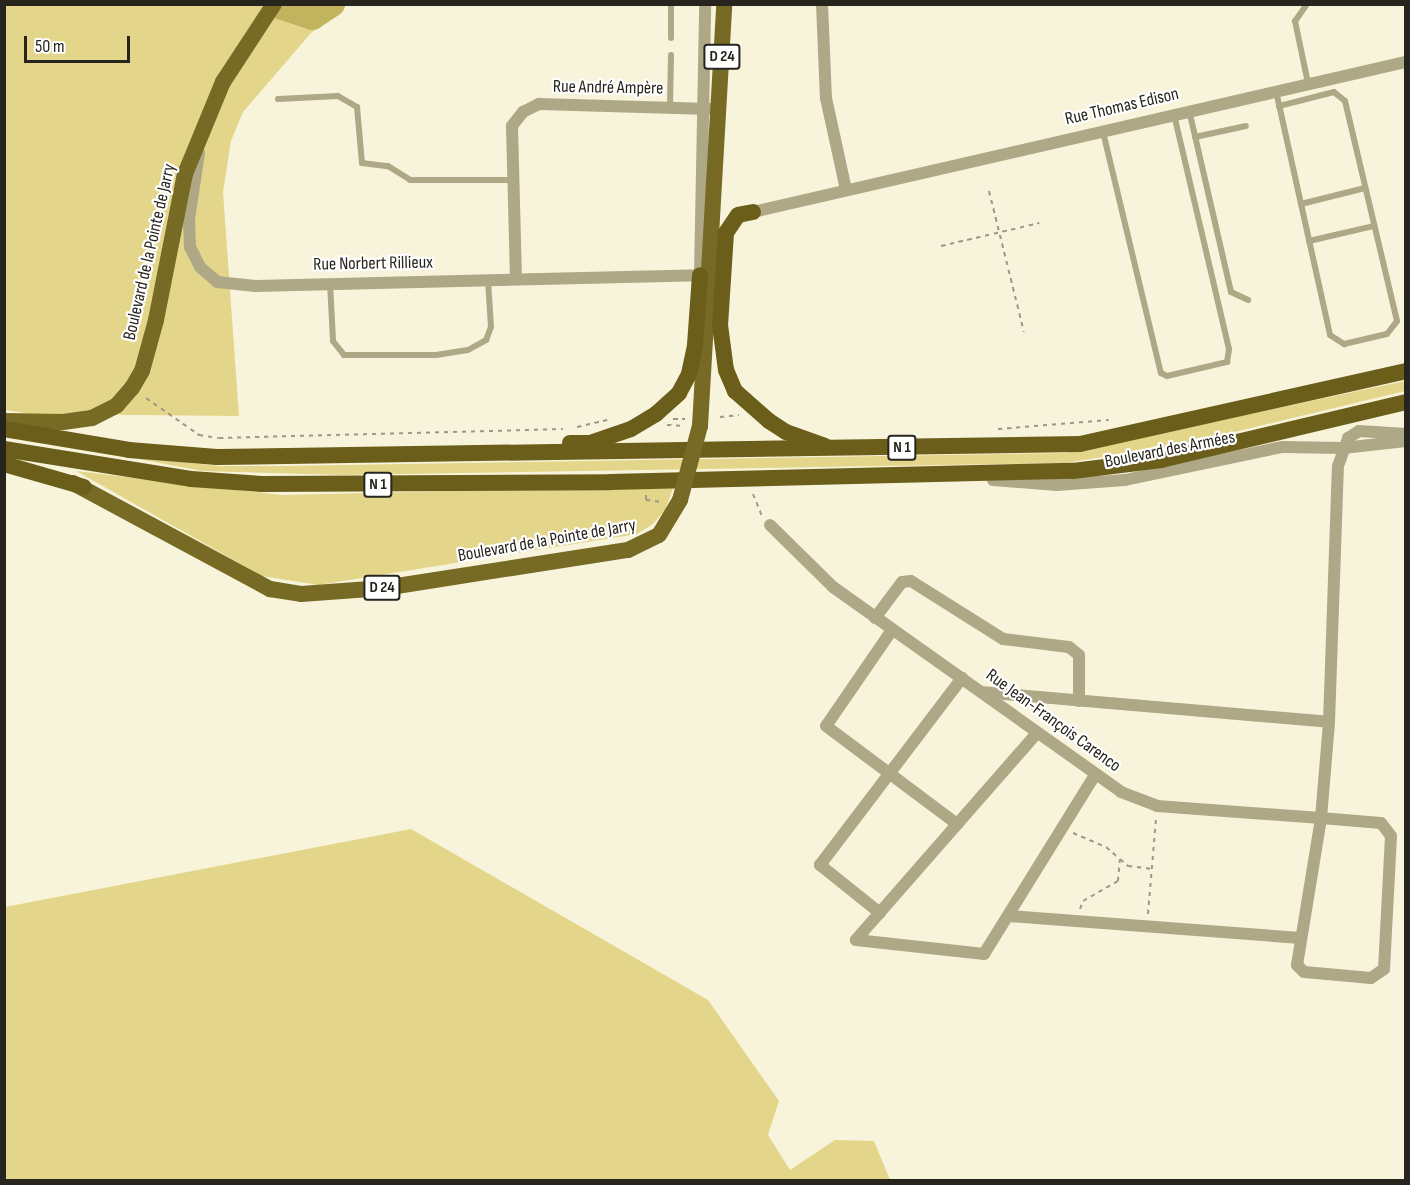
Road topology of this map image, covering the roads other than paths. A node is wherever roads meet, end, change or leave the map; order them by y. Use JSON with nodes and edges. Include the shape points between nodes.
{"nodes":[{"id":1,"x":274,"y":4,"type":"edge"},
{"id":2,"x":671,"y":4,"type":"edge"},
{"id":3,"x":705,"y":4,"type":"edge"},
{"id":4,"x":724,"y":4,"type":"edge"},
{"id":5,"x":822,"y":4,"type":"edge"},
{"id":6,"x":1307,"y":4,"type":"edge"},
{"id":7,"x":671,"y":38,"type":"dead end"},
{"id":8,"x":671,"y":55,"type":"dead end"},
{"id":9,"x":1406,"y":62,"type":"edge"},
{"id":10,"x":1308,"y":83,"type":"junction"},
{"id":11,"x":1276,"y":90,"type":"junction"},
{"id":12,"x":278,"y":99,"type":"dead end"},
{"id":13,"x":1279,"y":106,"type":"junction"},
{"id":14,"x":670,"y":107,"type":"junction"},
{"id":15,"x":703,"y":108,"type":"junction"},
{"id":16,"x":721,"y":109,"type":"junction"},
{"id":17,"x":1189,"y":110,"type":"junction"},
{"id":18,"x":1173,"y":114,"type":"junction"},
{"id":19,"x":204,"y":125,"type":"junction"},
{"id":20,"x":1246,"y":126,"type":"dead end"},
{"id":21,"x":1103,"y":130,"type":"junction"},
{"id":22,"x":1196,"y":137,"type":"junction"},
{"id":23,"x":513,"y":180,"type":"junction"},
{"id":24,"x":1365,"y":188,"type":"junction"},
{"id":25,"x":846,"y":190,"type":"junction"},
{"id":26,"x":1301,"y":204,"type":"junction"},
{"id":27,"x":753,"y":212,"type":"joint"},
{"id":28,"x":1374,"y":226,"type":"junction"},
{"id":29,"x":1309,"y":241,"type":"junction"},
{"id":30,"x":700,"y":275,"type":"junction"},
{"id":31,"x":488,"y":279,"type":"junction"},
{"id":32,"x":516,"y":279,"type":"junction"},
{"id":33,"x":330,"y":283,"type":"junction"},
{"id":34,"x":1248,"y":300,"type":"dead end"},
{"id":35,"x":1406,"y":371,"type":"edge"},
{"id":36,"x":1406,"y":402,"type":"edge"},
{"id":37,"x":4,"y":421,"type":"edge"},
{"id":38,"x":4,"y":429,"type":"edge"},
{"id":39,"x":1406,"y":434,"type":"edge"},
{"id":40,"x":1406,"y":441,"type":"edge"},
{"id":41,"x":1343,"y":448,"type":"junction"},
{"id":42,"x":4,"y":449,"type":"edge"},
{"id":43,"x":835,"y":449,"type":"junction"},
{"id":44,"x":4,"y":457,"type":"edge"},
{"id":45,"x":390,"y":457,"type":"junction"},
{"id":46,"x":4,"y":464,"type":"edge"},
{"id":47,"x":941,"y":476,"type":"junction"},
{"id":48,"x":84,"y":487,"type":"junction"},
{"id":49,"x":770,"y":525,"type":"dead end"},
{"id":50,"x":875,"y":618,"type":"junction"},
{"id":51,"x":892,"y":630,"type":"junction"},
{"id":52,"x":962,"y":678,"type":"junction"},
{"id":53,"x":981,"y":692,"type":"junction"},
{"id":54,"x":1079,"y":701,"type":"junction"},
{"id":55,"x":1329,"y":722,"type":"junction"},
{"id":56,"x":1037,"y":733,"type":"junction"},
{"id":57,"x":889,"y":774,"type":"junction"},
{"id":58,"x":1095,"y":775,"type":"junction"},
{"id":59,"x":1321,"y":818,"type":"junction"},
{"id":60,"x":957,"y":824,"type":"junction"},
{"id":61,"x":880,"y":913,"type":"junction"},
{"id":62,"x":1008,"y":916,"type":"junction"},
{"id":63,"x":1300,"y":938,"type":"junction"}],
"edges":[{"from":1,"to":19,"type":"main road","name":"Boulevard de la Pointe de Jarry","via":[[223,82]]},
{"from":2,"to":7,"type":"lane"},
{"from":3,"to":15,"type":"street","number":"D 24"},
{"from":4,"to":16,"type":"main road","name":"Boulevard de la Pointe de Jarry","number":"D 24"},
{"from":5,"to":25,"type":"street","via":[[826,98]]},
{"from":6,"to":10,"type":"lane","via":[[1295,21]]},
{"from":8,"to":14,"type":"lane"},
{"from":9,"to":10,"type":"street","name":"Rue Thomas Edison"},
{"from":10,"to":11,"type":"street","name":"Rue Thomas Edison"},
{"from":11,"to":13,"type":"lane"},
{"from":11,"to":17,"type":"street","name":"Rue Thomas Edison"},
{"from":12,"to":23,"type":"lane","via":[[338,96],[348,101],[357,107],[362,163],[388,166],[410,180]]},
{"from":13,"to":24,"type":"lane","via":[[1339,93],[1345,101]]},
{"from":13,"to":26,"type":"lane"},
{"from":14,"to":15,"type":"street","name":"Rue André Ampère"},
{"from":14,"to":23,"type":"street","name":"Rue André Ampère","via":[[539,104],[523,112],[512,126]]},
{"from":15,"to":16,"type":"street","name":"Rue André Ampère"},
{"from":15,"to":30,"type":"street","number":"D 24"},
{"from":16,"to":48,"type":"main road","name":"Boulevard de la Pointe de Jarry","number":"D 24","bridge":true,"via":[[694,423],[680,500],[659,535],[627,550],[331,594],[301,594],[270,589],[166,538]]},
{"from":17,"to":18,"type":"street","name":"Rue Thomas Edison"},
{"from":17,"to":22,"type":"lane"},
{"from":18,"to":21,"type":"street","name":"Rue Thomas Edison"},
{"from":18,"to":21,"type":"lane","via":[[1230,357],[1227,362],[1167,376],[1158,367]]},
{"from":19,"to":33,"type":"street","name":"Rue Norbert Rillieux","via":[[189,219],[190,247],[200,267],[217,282],[237,285]]},
{"from":19,"to":37,"type":"main road","name":"Boulevard de la Pointe de Jarry","via":[[185,174],[156,320],[142,371],[132,388],[117,405],[92,418],[63,422]]},
{"from":20,"to":22,"type":"lane"},
{"from":21,"to":25,"type":"street","name":"Rue Thomas Edison"},
{"from":22,"to":34,"type":"lane","via":[[1231,292]]},
{"from":23,"to":32,"type":"street","name":"Rue André Ampère"},
{"from":24,"to":26,"type":"lane"},
{"from":24,"to":28,"type":"lane"},
{"from":25,"to":27,"type":"street","name":"Rue Thomas Edison"},
{"from":26,"to":29,"type":"lane"},
{"from":27,"to":43,"type":"highway","via":[[738,215],[726,233],[720,325],[726,370],[735,391],[786,432]]},
{"from":28,"to":29,"type":"lane"},
{"from":28,"to":29,"type":"lane","via":[[1396,321],[1387,334],[1344,344],[1330,335]]},
{"from":30,"to":32,"type":"street","name":"Rue Norbert Rillieux"},
{"from":30,"to":45,"type":"highway","via":[[689,374],[680,393],[650,418],[590,443],[480,446]]},
{"from":31,"to":32,"type":"street","name":"Rue Norbert Rillieux"},
{"from":31,"to":33,"type":"street","name":"Rue Norbert Rillieux"},
{"from":31,"to":33,"type":"lane","via":[[490,327],[486,340],[468,350],[436,355],[344,355],[333,341]]},
{"from":35,"to":43,"type":"highway","number":"N 1","via":[[1080,444]]},
{"from":36,"to":47,"type":"highway","number":"N 1","via":[[1117,468]]},
{"from":38,"to":45,"type":"highway","number":"N 1","via":[[129,450],[217,457]]},
{"from":39,"to":41,"type":"street","via":[[1359,431]]},
{"from":40,"to":41,"type":"street","name":"Boulevard des Armées"},
{"from":41,"to":47,"type":"street","name":"Boulevard des Armées","via":[[1282,447],[1125,480],[1057,485]]},
{"from":41,"to":55,"type":"street","via":[[1338,466]]},
{"from":42,"to":47,"type":"highway","number":"N 1","via":[[191,479],[261,484]]},
{"from":43,"to":45,"type":"highway","number":"N 1"},
{"from":44,"to":48,"type":"main road","name":"Boulevard de la Pointe de Jarry","number":"D 24"},
{"from":46,"to":48,"type":"highway"},
{"from":49,"to":50,"type":"street","name":"Rue Jean-François Carenco","via":[[832,587]]},
{"from":50,"to":51,"type":"street","name":"Rue Jean-François Carenco"},
{"from":50,"to":54,"type":"street","via":[[902,582],[911,581],[1003,639],[1069,647],[1079,655]]},
{"from":51,"to":52,"type":"street","name":"Rue Jean-François Carenco"},
{"from":51,"to":57,"type":"street","via":[[826,726]]},
{"from":52,"to":53,"type":"street","name":"Rue Jean-François Carenco"},
{"from":52,"to":57,"type":"street"},
{"from":53,"to":54,"type":"street"},
{"from":53,"to":56,"type":"street","name":"Rue Jean-François Carenco"},
{"from":54,"to":55,"type":"street"},
{"from":55,"to":59,"type":"street"},
{"from":56,"to":58,"type":"street","name":"Rue Jean-François Carenco"},
{"from":56,"to":60,"type":"street"},
{"from":57,"to":60,"type":"street"},
{"from":57,"to":61,"type":"street","via":[[820,865]]},
{"from":58,"to":59,"type":"street","name":"Rue Jean-François Carenco","via":[[1121,792],[1157,806]]},
{"from":58,"to":62,"type":"street"},
{"from":59,"to":63,"type":"street"},
{"from":59,"to":63,"type":"street","name":"Rue Jean-François Carenco","via":[[1372,822],[1389,830],[1384,969],[1371,978],[1304,972],[1297,965]]},
{"from":60,"to":61,"type":"street"},
{"from":61,"to":62,"type":"street","via":[[856,940],[984,954]]},
{"from":62,"to":63,"type":"street"}]}
